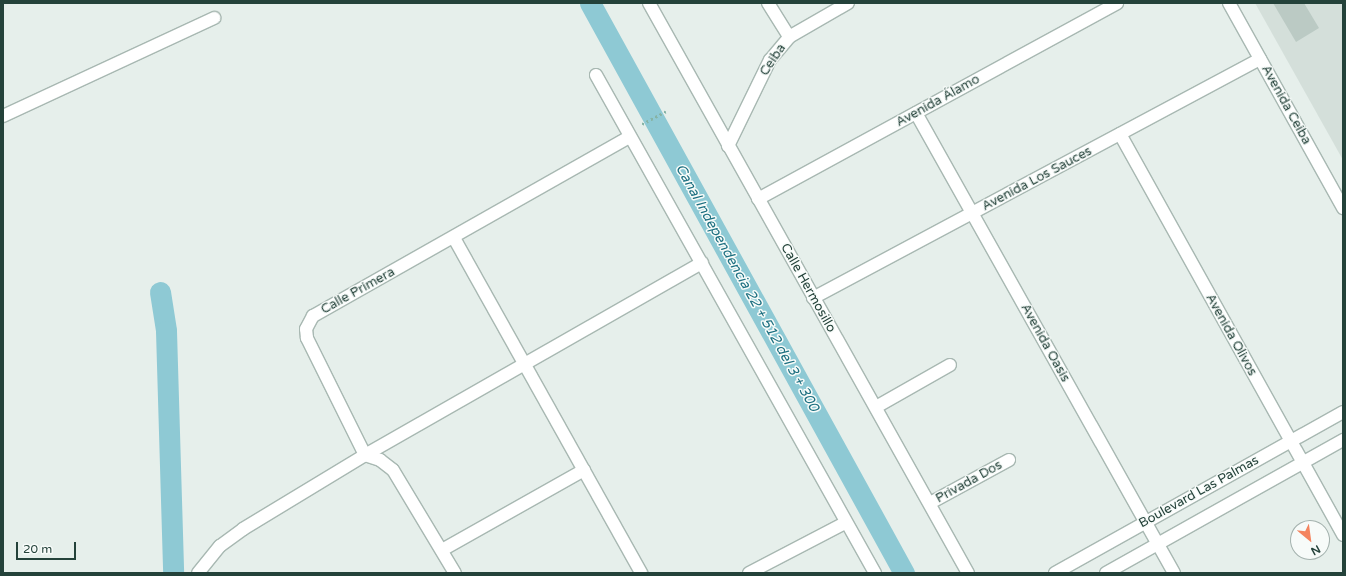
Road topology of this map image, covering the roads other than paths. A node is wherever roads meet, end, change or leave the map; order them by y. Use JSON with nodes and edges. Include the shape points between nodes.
{"nodes":[{"id":1,"x":649,"y":3,"type":"edge"},
{"id":2,"x":768,"y":3,"type":"edge"},
{"id":3,"x":848,"y":3,"type":"edge"},
{"id":4,"x":1117,"y":3,"type":"edge"},
{"id":5,"x":1229,"y":3,"type":"edge"},
{"id":6,"x":214,"y":18,"type":"dead end"},
{"id":7,"x":789,"y":37,"type":"junction"},
{"id":8,"x":1260,"y":60,"type":"junction"},
{"id":9,"x":596,"y":75,"type":"dead end"},
{"id":10,"x":916,"y":113,"type":"junction"},
{"id":11,"x":3,"y":116,"type":"edge"},
{"id":12,"x":1120,"y":134,"type":"junction"},
{"id":13,"x":630,"y":137,"type":"junction"},
{"id":14,"x":728,"y":146,"type":"junction"},
{"id":15,"x":758,"y":198,"type":"junction"},
{"id":16,"x":1343,"y":208,"type":"edge"},
{"id":17,"x":974,"y":213,"type":"junction"},
{"id":18,"x":454,"y":238,"type":"junction"},
{"id":19,"x":702,"y":264,"type":"junction"},
{"id":20,"x":814,"y":298,"type":"junction"},
{"id":21,"x":527,"y":365,"type":"junction"},
{"id":22,"x":950,"y":365,"type":"dead end"},
{"id":23,"x":876,"y":407,"type":"junction"},
{"id":24,"x":1343,"y":412,"type":"edge"},
{"id":25,"x":1343,"y":440,"type":"edge"},
{"id":26,"x":1289,"y":442,"type":"junction"},
{"id":27,"x":365,"y":455,"type":"junction"},
{"id":28,"x":1009,"y":460,"type":"dead end"},
{"id":29,"x":1302,"y":463,"type":"junction"},
{"id":30,"x":584,"y":470,"type":"junction"},
{"id":31,"x":930,"y":503,"type":"junction"},
{"id":32,"x":845,"y":523,"type":"junction"},
{"id":33,"x":1144,"y":523,"type":"junction"},
{"id":34,"x":1343,"y":536,"type":"edge"},
{"id":35,"x":1157,"y":544,"type":"junction"},
{"id":36,"x":442,"y":550,"type":"junction"},
{"id":37,"x":199,"y":571,"type":"edge"},
{"id":38,"x":455,"y":573,"type":"edge"},
{"id":39,"x":641,"y":573,"type":"edge"},
{"id":40,"x":749,"y":573,"type":"edge"},
{"id":41,"x":875,"y":573,"type":"edge"},
{"id":42,"x":968,"y":573,"type":"edge"},
{"id":43,"x":1056,"y":573,"type":"edge"},
{"id":44,"x":1106,"y":573,"type":"edge"},
{"id":45,"x":1174,"y":573,"type":"edge"}],
"edges":[{"from":1,"to":14,"type":"street","name":"Calle Hermosillo"},
{"from":2,"to":7,"type":"street"},
{"from":3,"to":7,"type":"street","name":"Ceiba"},
{"from":4,"to":10,"type":"street","name":"Avenida Álamo"},
{"from":5,"to":8,"type":"street","name":"Avenida Ceiba"},
{"from":6,"to":11,"type":"street"},
{"from":7,"to":14,"type":"street","name":"Ceiba","via":[[770,60]]},
{"from":8,"to":12,"type":"street","name":"Avenida Los Sauces"},
{"from":8,"to":16,"type":"street","name":"Avenida Ceiba"},
{"from":9,"to":13,"type":"street"},
{"from":10,"to":15,"type":"street","name":"Avenida Álamo"},
{"from":10,"to":17,"type":"street","name":"Avenida Oasis"},
{"from":12,"to":17,"type":"street","name":"Avenida Los Sauces"},
{"from":12,"to":26,"type":"street","name":"Avenida Olivos"},
{"from":13,"to":18,"type":"street","name":"Calle Primera"},
{"from":13,"to":19,"type":"street"},
{"from":14,"to":15,"type":"street","name":"Calle Hermosillo"},
{"from":15,"to":20,"type":"street","name":"Calle Hermosillo"},
{"from":17,"to":20,"type":"street","name":"Avenida Los Sauces"},
{"from":17,"to":33,"type":"street","name":"Avenida Oasis"},
{"from":18,"to":21,"type":"street"},
{"from":18,"to":27,"type":"street","name":"Calle Primera","via":[[313,316],[309,322],[307,338]]},
{"from":19,"to":21,"type":"street"},
{"from":19,"to":32,"type":"street"},
{"from":20,"to":23,"type":"street","name":"Calle Hermosillo"},
{"from":21,"to":27,"type":"street"},
{"from":21,"to":30,"type":"street"},
{"from":22,"to":23,"type":"street"},
{"from":23,"to":31,"type":"street","name":"Calle Hermosillo"},
{"from":24,"to":26,"type":"street","name":"Boulevard Las Palmas"},
{"from":25,"to":29,"type":"street","name":"Boulevard Las Palmas"},
{"from":26,"to":29,"type":"street","name":"Avenida Olivos"},
{"from":26,"to":33,"type":"street","name":"Boulevard Las Palmas"},
{"from":27,"to":36,"type":"street","via":[[380,460],[392,470]]},
{"from":27,"to":37,"type":"street","via":[[242,529],[220,546]]},
{"from":28,"to":31,"type":"street","name":"Privada Dos"},
{"from":29,"to":34,"type":"street","name":"Avenida Olivos"},
{"from":29,"to":35,"type":"street","name":"Boulevard Las Palmas"},
{"from":30,"to":36,"type":"street"},
{"from":30,"to":39,"type":"street"},
{"from":31,"to":42,"type":"street","name":"Calle Hermosillo"},
{"from":32,"to":40,"type":"street"},
{"from":32,"to":41,"type":"street"},
{"from":33,"to":35,"type":"street","name":"Avenida Oasis"},
{"from":33,"to":43,"type":"street","name":"Boulevard Las Palmas"},
{"from":35,"to":44,"type":"street","name":"Boulevard Las Palmas"},
{"from":35,"to":45,"type":"street","name":"Avenida Oasis"},
{"from":36,"to":38,"type":"street"}]}
